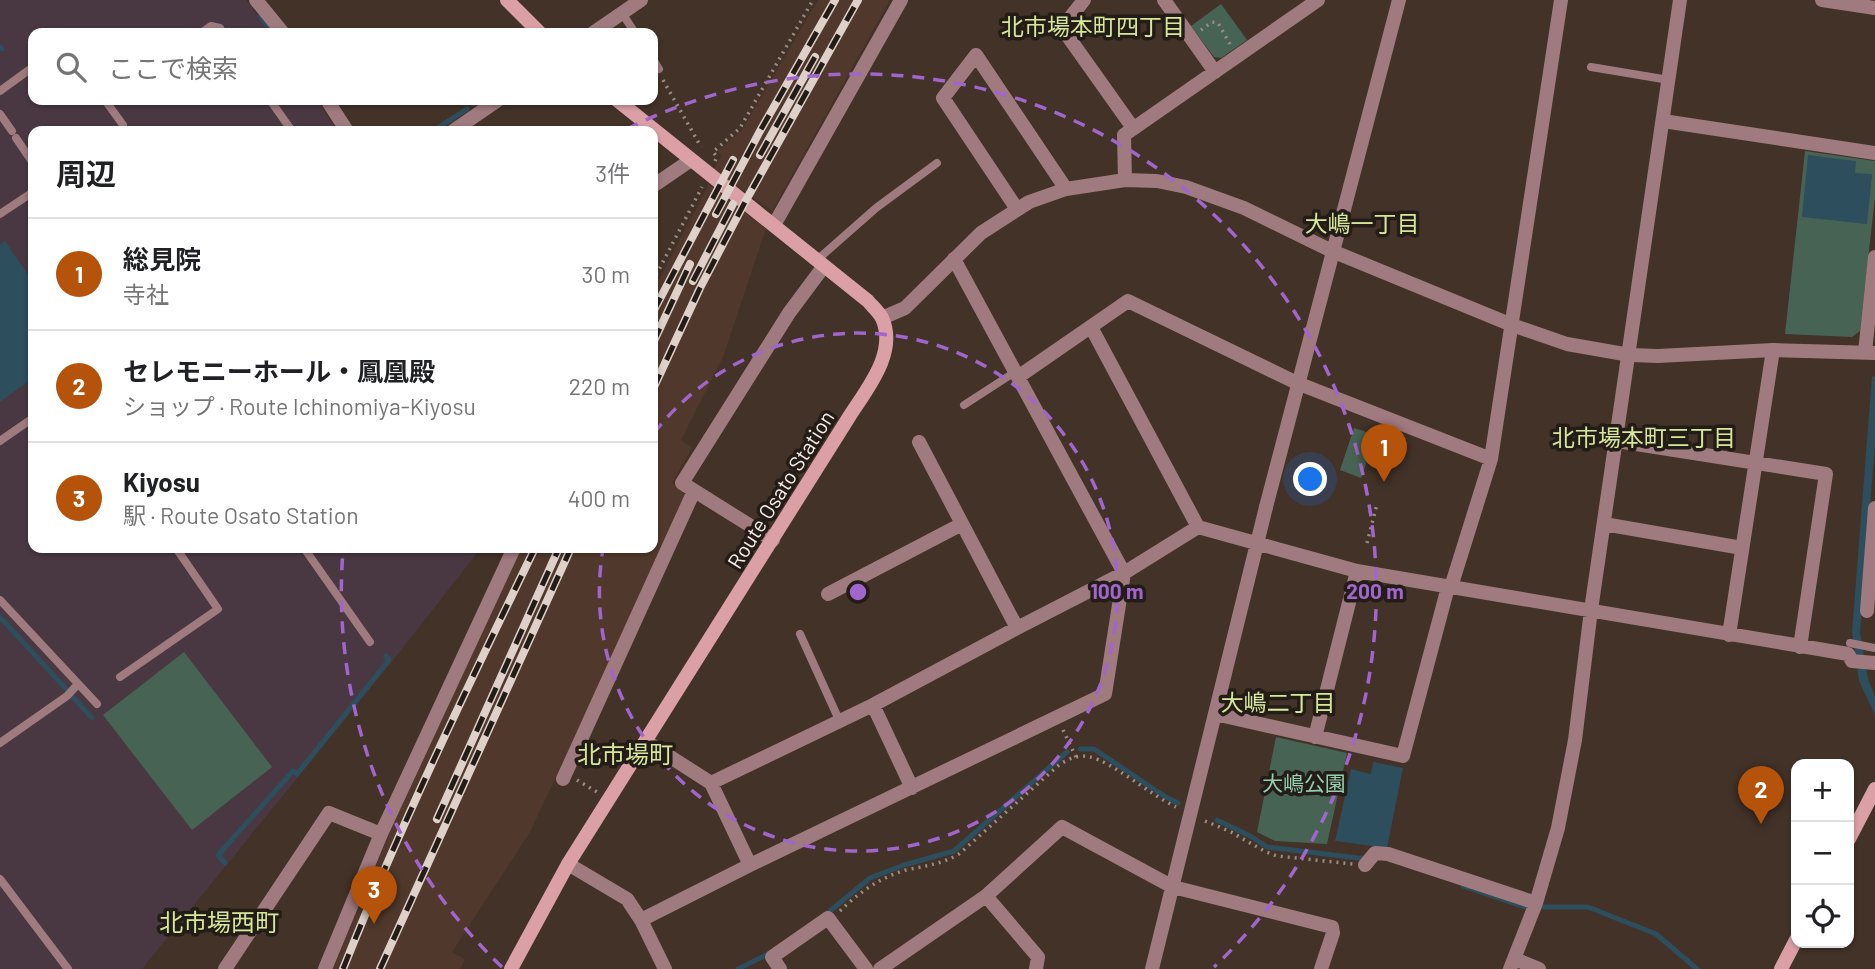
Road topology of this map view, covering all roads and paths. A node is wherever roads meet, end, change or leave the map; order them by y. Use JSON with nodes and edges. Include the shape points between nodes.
{"nodes":[{"id":1,"x":256,"y":0,"type":"edge"},
{"id":2,"x":507,"y":0,"type":"edge"},
{"id":3,"x":641,"y":0,"type":"edge"},
{"id":4,"x":813,"y":0,"type":"edge"},
{"id":5,"x":901,"y":0,"type":"edge"},
{"id":6,"x":1084,"y":0,"type":"edge"},
{"id":7,"x":1164,"y":0,"type":"edge"},
{"id":8,"x":1318,"y":0,"type":"edge"},
{"id":9,"x":1399,"y":0,"type":"edge"},
{"id":10,"x":1562,"y":0,"type":"edge"},
{"id":11,"x":1680,"y":0,"type":"edge"},
{"id":12,"x":1822,"y":0,"type":"edge"},
{"id":13,"x":1875,"y":8,"type":"edge"},
{"id":14,"x":622,"y":13,"type":"junction"},
{"id":15,"x":279,"y":28,"type":"edge"},
{"id":16,"x":535,"y":28,"type":"edge"},
{"id":17,"x":600,"y":28,"type":"edge"},
{"id":18,"x":632,"y":28,"type":"edge"},
{"id":19,"x":1191,"y":38,"type":"junction"},
{"id":20,"x":1237,"y":56,"type":"junction"},
{"id":21,"x":1591,"y":67,"type":"dead end"},
{"id":22,"x":659,"y":69,"type":"edge"},
{"id":23,"x":28,"y":71,"type":"edge"},
{"id":24,"x":1214,"y":72,"type":"junction"},
{"id":25,"x":1669,"y":80,"type":"junction"},
{"id":26,"x":0,"y":91,"type":"edge"},
{"id":27,"x":111,"y":105,"type":"edge"},
{"id":28,"x":274,"y":105,"type":"edge"},
{"id":29,"x":330,"y":105,"type":"edge"},
{"id":30,"x":491,"y":105,"type":"edge"},
{"id":31,"x":623,"y":105,"type":"edge"},
{"id":32,"x":0,"y":114,"type":"edge"},
{"id":33,"x":1663,"y":121,"type":"junction"},
{"id":34,"x":123,"y":125,"type":"dead end"},
{"id":35,"x":288,"y":126,"type":"edge"},
{"id":36,"x":344,"y":126,"type":"edge"},
{"id":37,"x":460,"y":126,"type":"edge"},
{"id":38,"x":649,"y":126,"type":"edge"},
{"id":39,"x":1133,"y":128,"type":"junction"},
{"id":40,"x":658,"y":133,"type":"edge"},
{"id":41,"x":1875,"y":153,"type":"edge"},
{"id":42,"x":28,"y":156,"type":"edge"},
{"id":43,"x":691,"y":160,"type":"junction"},
{"id":44,"x":937,"y":163,"type":"dead end"},
{"id":45,"x":708,"y":174,"type":"junction"},
{"id":46,"x":1125,"y":180,"type":"junction"},
{"id":47,"x":658,"y":183,"type":"edge"},
{"id":48,"x":1066,"y":188,"type":"junction"},
{"id":49,"x":28,"y":195,"type":"edge"},
{"id":50,"x":1017,"y":209,"type":"junction"},
{"id":51,"x":0,"y":214,"type":"edge"},
{"id":52,"x":774,"y":225,"type":"junction"},
{"id":53,"x":1332,"y":251,"type":"junction"},
{"id":54,"x":1875,"y":257,"type":"edge"},
{"id":55,"x":954,"y":259,"type":"junction"},
{"id":56,"x":821,"y":263,"type":"junction"},
{"id":57,"x":658,"y":271,"type":"edge"},
{"id":58,"x":882,"y":318,"type":"junction"},
{"id":59,"x":1512,"y":325,"type":"junction"},
{"id":60,"x":1091,"y":327,"type":"junction"},
{"id":61,"x":1773,"y":350,"type":"junction"},
{"id":62,"x":1870,"y":353,"type":"edge"},
{"id":63,"x":1630,"y":355,"type":"junction"},
{"id":64,"x":1017,"y":374,"type":"junction"},
{"id":65,"x":1297,"y":383,"type":"junction"},
{"id":66,"x":964,"y":405,"type":"dead end"},
{"id":67,"x":28,"y":421,"type":"edge"},
{"id":68,"x":0,"y":441,"type":"edge"},
{"id":69,"x":1617,"y":441,"type":"junction"},
{"id":70,"x":919,"y":442,"type":"dead end"},
{"id":71,"x":1491,"y":459,"type":"junction"},
{"id":72,"x":1755,"y":463,"type":"junction"},
{"id":73,"x":694,"y":491,"type":"junction"},
{"id":74,"x":1377,"y":504,"type":"dead end"},
{"id":75,"x":1875,"y":508,"type":"edge"},
{"id":76,"x":962,"y":524,"type":"junction"},
{"id":77,"x":1604,"y":524,"type":"junction"},
{"id":78,"x":1198,"y":527,"type":"junction"},
{"id":79,"x":773,"y":540,"type":"junction"},
{"id":80,"x":1367,"y":543,"type":"dead end"},
{"id":81,"x":1256,"y":544,"type":"junction"},
{"id":82,"x":1742,"y":548,"type":"junction"},
{"id":83,"x":181,"y":553,"type":"edge"},
{"id":84,"x":308,"y":553,"type":"edge"},
{"id":85,"x":512,"y":553,"type":"edge"},
{"id":86,"x":1357,"y":571,"type":"junction"},
{"id":87,"x":1124,"y":573,"type":"junction"},
{"id":88,"x":1449,"y":587,"type":"junction"},
{"id":89,"x":828,"y":594,"type":"dead end"},
{"id":90,"x":0,"y":601,"type":"edge"},
{"id":91,"x":1591,"y":610,"type":"junction"},
{"id":92,"x":1867,"y":611,"type":"dead end"},
{"id":93,"x":1017,"y":628,"type":"junction"},
{"id":94,"x":800,"y":634,"type":"dead end"},
{"id":95,"x":1729,"y":635,"type":"junction"},
{"id":96,"x":370,"y":642,"type":"dead end"},
{"id":97,"x":1850,"y":643,"type":"dead end"},
{"id":98,"x":1800,"y":647,"type":"junction"},
{"id":99,"x":1870,"y":647,"type":"edge"},
{"id":100,"x":1871,"y":663,"type":"edge"},
{"id":101,"x":120,"y":677,"type":"dead end"},
{"id":102,"x":78,"y":684,"type":"junction"},
{"id":103,"x":97,"y":704,"type":"dead end"},
{"id":104,"x":873,"y":705,"type":"junction"},
{"id":105,"x":1215,"y":714,"type":"junction"},
{"id":106,"x":1057,"y":718,"type":"junction"},
{"id":107,"x":840,"y":722,"type":"junction"},
{"id":108,"x":1315,"y":737,"type":"junction"},
{"id":109,"x":647,"y":742,"type":"junction"},
{"id":110,"x":0,"y":743,"type":"edge"},
{"id":111,"x":1076,"y":757,"type":"junction"},
{"id":112,"x":565,"y":776,"type":"joint"},
{"id":113,"x":711,"y":783,"type":"junction"},
{"id":114,"x":912,"y":788,"type":"junction"},
{"id":115,"x":1874,"y":794,"type":"edge"},
{"id":116,"x":610,"y":800,"type":"junction"},
{"id":117,"x":1191,"y":816,"type":"junction"},
{"id":118,"x":1854,"y":830,"type":"edge"},
{"id":119,"x":381,"y":834,"type":"junction"},
{"id":120,"x":1368,"y":861,"type":"joint"},
{"id":121,"x":568,"y":864,"type":"junction"},
{"id":122,"x":750,"y":865,"type":"junction"},
{"id":123,"x":0,"y":879,"type":"edge"},
{"id":124,"x":1173,"y":887,"type":"junction"},
{"id":125,"x":986,"y":896,"type":"junction"},
{"id":126,"x":1536,"y":903,"type":"junction"},
{"id":127,"x":641,"y":920,"type":"junction"},
{"id":128,"x":830,"y":921,"type":"junction"},
{"id":129,"x":1792,"y":948,"type":"edge"},
{"id":130,"x":1513,"y":964,"type":"edge"},
{"id":131,"x":68,"y":969,"type":"edge"},
{"id":132,"x":225,"y":969,"type":"edge"},
{"id":133,"x":325,"y":969,"type":"edge"},
{"id":134,"x":511,"y":969,"type":"edge"},
{"id":135,"x":665,"y":969,"type":"edge"},
{"id":136,"x":780,"y":969,"type":"edge"},
{"id":137,"x":866,"y":969,"type":"edge"},
{"id":138,"x":880,"y":969,"type":"edge"},
{"id":139,"x":1036,"y":969,"type":"edge"},
{"id":140,"x":1152,"y":969,"type":"edge"},
{"id":141,"x":1321,"y":969,"type":"edge"},
{"id":142,"x":1539,"y":969,"type":"edge"},
{"id":143,"x":1781,"y":969,"type":"edge"}],
"edges":[{"from":1,"to":15,"type":"street"},
{"from":2,"to":16,"type":"main road"},
{"from":3,"to":14,"type":"street"},
{"from":4,"to":22,"type":"path","via":[[740,128],[713,152],[717,157],[712,166]]},
{"from":5,"to":52,"type":"street"},
{"from":6,"to":39,"type":"street","via":[[1062,28]]},
{"from":7,"to":19,"type":"street"},
{"from":8,"to":20,"type":"street"},
{"from":9,"to":53,"type":"street"},
{"from":10,"to":59,"type":"street"},
{"from":11,"to":25,"type":"street"},
{"from":12,"to":13,"type":"street"},
{"from":14,"to":17,"type":"street"},
{"from":14,"to":18,"type":"lane"},
{"from":19,"to":20,"type":"path","via":[[1212,22],[1218,23]]},
{"from":19,"to":24,"type":"street"},
{"from":20,"to":24,"type":"street"},
{"from":21,"to":25,"type":"lane"},
{"from":23,"to":26,"type":"lane"},
{"from":24,"to":39,"type":"street"},
{"from":25,"to":33,"type":"street"},
{"from":27,"to":34,"type":"lane"},
{"from":28,"to":35,"type":"lane"},
{"from":29,"to":36,"type":"street"},
{"from":30,"to":37,"type":"street"},
{"from":31,"to":38,"type":"main road"},
{"from":32,"to":42,"type":"lane"},
{"from":33,"to":41,"type":"street"},
{"from":33,"to":63,"type":"street"},
{"from":39,"to":46,"type":"street","via":[[1124,135]]},
{"from":40,"to":43,"type":"main road"},
{"from":43,"to":45,"type":"main road"},
{"from":43,"to":47,"type":"street"},
{"from":44,"to":56,"type":"lane","via":[[876,208]]},
{"from":45,"to":52,"type":"main road"},
{"from":45,"to":57,"type":"path"},
{"from":46,"to":48,"type":"street"},
{"from":46,"to":53,"type":"street","via":[[1186,187],[1244,208]]},
{"from":48,"to":50,"type":"street"},
{"from":48,"to":50,"type":"street","via":[[976,55],[943,98]]},
{"from":49,"to":51,"type":"lane"},
{"from":50,"to":55,"type":"street","via":[[981,233]]},
{"from":52,"to":56,"type":"main road"},
{"from":53,"to":59,"type":"street"},
{"from":53,"to":65,"type":"street"},
{"from":54,"to":62,"type":"street"},
{"from":55,"to":58,"type":"street","via":[[905,308]]},
{"from":55,"to":64,"type":"street"},
{"from":56,"to":58,"type":"main road"},
{"from":56,"to":73,"type":"street","via":[[682,483]]},
{"from":58,"to":79,"type":"main road","name":"Route Osato Station","via":[[884,354],[875,375]]},
{"from":59,"to":63,"type":"street","via":[[1567,344]]},
{"from":59,"to":71,"type":"street"},
{"from":60,"to":64,"type":"street"},
{"from":60,"to":65,"type":"street","via":[[1128,301]]},
{"from":60,"to":78,"type":"street"},
{"from":61,"to":62,"type":"street"},
{"from":61,"to":63,"type":"street"},
{"from":61,"to":72,"type":"street"},
{"from":63,"to":69,"type":"street"},
{"from":64,"to":66,"type":"lane"},
{"from":64,"to":87,"type":"street"},
{"from":65,"to":71,"type":"street"},
{"from":65,"to":81,"type":"street"},
{"from":67,"to":68,"type":"lane"},
{"from":69,"to":72,"type":"street"},
{"from":69,"to":77,"type":"street"},
{"from":70,"to":76,"type":"street"},
{"from":71,"to":88,"type":"street"},
{"from":72,"to":82,"type":"street"},
{"from":72,"to":98,"type":"street","via":[[1826,474]]},
{"from":73,"to":79,"type":"street"},
{"from":73,"to":112,"type":"street"},
{"from":74,"to":80,"type":"path"},
{"from":75,"to":92,"type":"street"},
{"from":76,"to":89,"type":"street"},
{"from":76,"to":93,"type":"street"},
{"from":77,"to":82,"type":"street"},
{"from":77,"to":91,"type":"street"},
{"from":78,"to":81,"type":"street"},
{"from":78,"to":87,"type":"street"},
{"from":79,"to":109,"type":"main road","name":"Route Osato Station"},
{"from":81,"to":86,"type":"street"},
{"from":81,"to":105,"type":"street"},
{"from":82,"to":95,"type":"street"},
{"from":83,"to":101,"type":"lane","via":[[218,609]]},
{"from":84,"to":96,"type":"lane"},
{"from":85,"to":119,"type":"street"},
{"from":86,"to":88,"type":"street"},
{"from":86,"to":108,"type":"street"},
{"from":87,"to":93,"type":"street"},
{"from":87,"to":106,"type":"street","via":[[1105,694]]},
{"from":88,"to":91,"type":"street"},
{"from":88,"to":108,"type":"street","via":[[1403,756]]},
{"from":90,"to":102,"type":"lane"},
{"from":91,"to":95,"type":"street"},
{"from":91,"to":126,"type":"street","via":[[1575,740],[1558,828]]},
{"from":93,"to":104,"type":"street"},
{"from":94,"to":107,"type":"lane"},
{"from":95,"to":98,"type":"street"},
{"from":97,"to":99,"type":"lane"},
{"from":98,"to":100,"type":"street","via":[[1848,654],[1852,661]]},
{"from":102,"to":103,"type":"lane"},
{"from":102,"to":110,"type":"lane"},
{"from":104,"to":107,"type":"street"},
{"from":104,"to":114,"type":"street"},
{"from":105,"to":108,"type":"street"},
{"from":105,"to":117,"type":"street"},
{"from":106,"to":111,"type":"path"},
{"from":106,"to":114,"type":"street"},
{"from":107,"to":113,"type":"street"},
{"from":109,"to":113,"type":"street"},
{"from":109,"to":116,"type":"main road","name":"Route Osato Station"},
{"from":111,"to":117,"type":"path","via":[[1099,759]]},
{"from":111,"to":128,"type":"path","via":[[1059,765],[959,854],[887,877]]},
{"from":112,"to":116,"type":"path"},
{"from":113,"to":122,"type":"street"},
{"from":114,"to":122,"type":"street"},
{"from":115,"to":118,"type":"main road"},
{"from":116,"to":121,"type":"main road","name":"Route Osato Station"},
{"from":117,"to":120,"type":"path","via":[[1277,856]]},
{"from":117,"to":124,"type":"street"},
{"from":119,"to":132,"type":"street","via":[[329,813]]},
{"from":119,"to":133,"type":"street"},
{"from":120,"to":126,"type":"street","via":[[1375,853],[1388,854]]},
{"from":121,"to":127,"type":"street","via":[[627,899]]},
{"from":121,"to":134,"type":"main road","name":"Route Osato Station"},
{"from":122,"to":127,"type":"street"},
{"from":123,"to":131,"type":"lane"},
{"from":124,"to":125,"type":"street","via":[[1062,827]]},
{"from":124,"to":140,"type":"street"},
{"from":124,"to":141,"type":"street","via":[[1332,927]]},
{"from":125,"to":138,"type":"street"},
{"from":125,"to":139,"type":"street","via":[[1038,957]]},
{"from":126,"to":130,"type":"street"},
{"from":127,"to":135,"type":"street"},
{"from":128,"to":136,"type":"street","via":[[828,918],[772,957]]},
{"from":128,"to":137,"type":"street"},
{"from":129,"to":143,"type":"main road"},
{"from":130,"to":142,"type":"street"}]}
